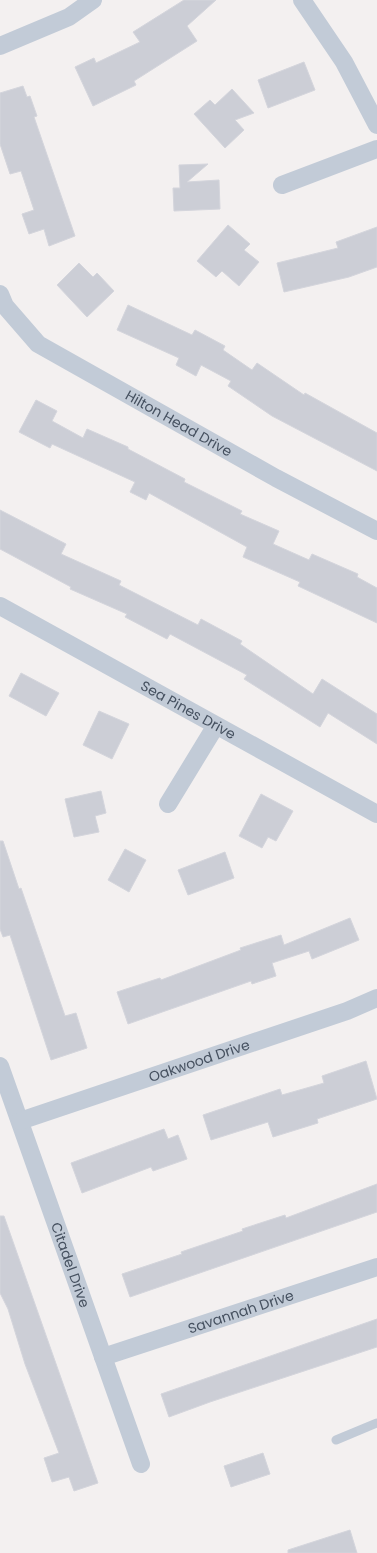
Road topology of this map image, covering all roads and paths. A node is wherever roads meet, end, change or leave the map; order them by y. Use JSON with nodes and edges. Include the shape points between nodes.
{"nodes":[{"id":1,"x":93,"y":0,"type":"edge"},
{"id":2,"x":302,"y":0,"type":"edge"},
{"id":3,"x":0,"y":46,"type":"edge"},
{"id":4,"x":377,"y":125,"type":"edge"},
{"id":5,"x":377,"y":149,"type":"edge"},
{"id":6,"x":282,"y":185,"type":"dead end"},
{"id":7,"x":0,"y":294,"type":"edge"},
{"id":8,"x":377,"y":531,"type":"edge"},
{"id":9,"x":0,"y":606,"type":"edge"},
{"id":10,"x":215,"y":727,"type":"junction"},
{"id":11,"x":168,"y":804,"type":"dead end"},
{"id":12,"x":377,"y":814,"type":"edge"},
{"id":13,"x":377,"y":998,"type":"edge"},
{"id":14,"x":0,"y":1066,"type":"edge"},
{"id":15,"x":20,"y":1121,"type":"junction"},
{"id":16,"x":377,"y":1267,"type":"edge"},
{"id":17,"x":103,"y":1356,"type":"junction"},
{"id":18,"x":377,"y":1423,"type":"edge"},
{"id":19,"x":336,"y":1440,"type":"dead end"},
{"id":20,"x":141,"y":1464,"type":"dead end"}],
"edges":[{"from":1,"to":3,"type":"street","via":[[69,17]]},
{"from":2,"to":4,"type":"street","via":[[344,62]]},
{"from":5,"to":6,"type":"street"},
{"from":7,"to":8,"type":"street","name":"Hilton Head Drive","via":[[5,306],[38,344]]},
{"from":9,"to":10,"type":"street","name":"Sea Pines Drive"},
{"from":10,"to":11,"type":"street"},
{"from":10,"to":12,"type":"street","name":"Sea Pines Drive"},
{"from":13,"to":15,"type":"street","name":"Oakwood Drive","via":[[302,1027]]},
{"from":14,"to":15,"type":"street","name":"Citadel Drive"},
{"from":15,"to":17,"type":"street","name":"Citadel Drive"},
{"from":16,"to":17,"type":"street","name":"Savannah Drive"},
{"from":17,"to":20,"type":"street","name":"Citadel Drive"},
{"from":18,"to":19,"type":"lane"}]}
